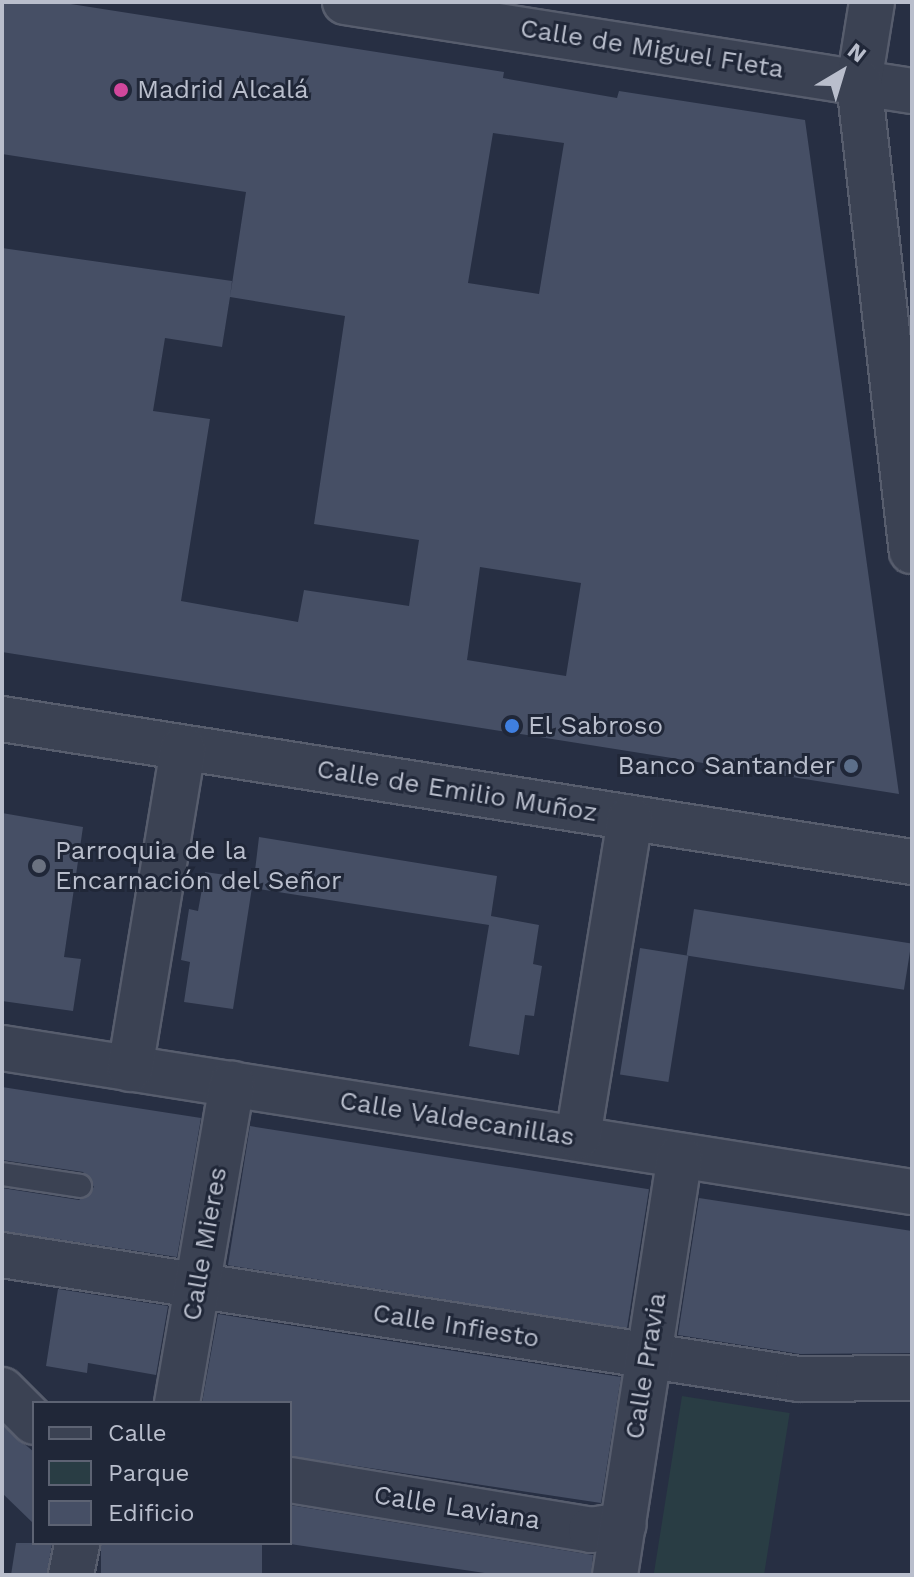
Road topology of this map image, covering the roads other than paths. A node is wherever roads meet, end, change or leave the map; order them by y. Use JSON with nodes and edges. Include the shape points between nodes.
{"nodes":[{"id":1,"x":345,"y":2,"type":"edge"},
{"id":2,"x":872,"y":2,"type":"edge"},
{"id":3,"x":859,"y":82,"type":"junction"},
{"id":4,"x":912,"y":91,"type":"edge"},
{"id":5,"x":912,"y":551,"type":"edge"},
{"id":6,"x":2,"y":719,"type":"edge"},
{"id":7,"x":183,"y":748,"type":"junction"},
{"id":8,"x":630,"y":818,"type":"junction"},
{"id":9,"x":912,"y":862,"type":"edge"},
{"id":10,"x":2,"y":1048,"type":"edge"},
{"id":11,"x":130,"y":1069,"type":"junction"},
{"id":12,"x":232,"y":1084,"type":"junction"},
{"id":13,"x":578,"y":1137,"type":"junction"},
{"id":14,"x":680,"y":1157,"type":"junction"},
{"id":15,"x":2,"y":1174,"type":"edge"},
{"id":16,"x":80,"y":1186,"type":"dead end"},
{"id":17,"x":912,"y":1192,"type":"edge"},
{"id":18,"x":2,"y":1255,"type":"edge"},
{"id":19,"x":198,"y":1285,"type":"junction"},
{"id":20,"x":648,"y":1356,"type":"junction"},
{"id":21,"x":912,"y":1378,"type":"edge"},
{"id":22,"x":2,"y":1390,"type":"edge"},
{"id":23,"x":177,"y":1401,"type":"edge"},
{"id":24,"x":32,"y":1420,"type":"edge"},
{"id":25,"x":292,"y":1480,"type":"edge"},
{"id":26,"x":624,"y":1525,"type":"junction"},
{"id":27,"x":77,"y":1545,"type":"edge"},
{"id":28,"x":71,"y":1575,"type":"edge"},
{"id":29,"x":615,"y":1575,"type":"edge"}],
"edges":[{"from":1,"to":3,"type":"street","name":"Calle de Miguel Fleta"},
{"from":2,"to":3,"type":"street"},
{"from":3,"to":4,"type":"street","name":"Calle de Miguel Fleta"},
{"from":3,"to":5,"type":"street"},
{"from":6,"to":7,"type":"street","name":"Calle de Emilio Muñoz"},
{"from":7,"to":8,"type":"street","name":"Calle de Emilio Muñoz"},
{"from":7,"to":11,"type":"street"},
{"from":8,"to":9,"type":"street","name":"Calle de Emilio Muñoz"},
{"from":8,"to":13,"type":"street"},
{"from":10,"to":11,"type":"street","name":"Calle Valdecanillas"},
{"from":11,"to":12,"type":"street","name":"Calle Valdecanillas"},
{"from":12,"to":13,"type":"street","name":"Calle Valdecanillas"},
{"from":12,"to":19,"type":"street","name":"Calle Mieres"},
{"from":13,"to":14,"type":"street","name":"Calle Valdecanillas"},
{"from":14,"to":17,"type":"street","name":"Calle Valdecanillas"},
{"from":14,"to":20,"type":"street","name":"Calle Pravia"},
{"from":15,"to":16,"type":"lane"},
{"from":18,"to":19,"type":"street","name":"Calle Infiesto"},
{"from":19,"to":20,"type":"street","name":"Calle Infiesto"},
{"from":19,"to":23,"type":"street","name":"Calle Mieres"},
{"from":20,"to":21,"type":"street","name":"Calle Infiesto","via":[[798,1379]]},
{"from":20,"to":26,"type":"street","name":"Calle Pravia"},
{"from":22,"to":24,"type":"street"},
{"from":25,"to":26,"type":"street","name":"Calle Laviana","via":[[591,1530]]},
{"from":26,"to":29,"type":"street","name":"Calle Pravia"},
{"from":27,"to":28,"type":"street"}]}
